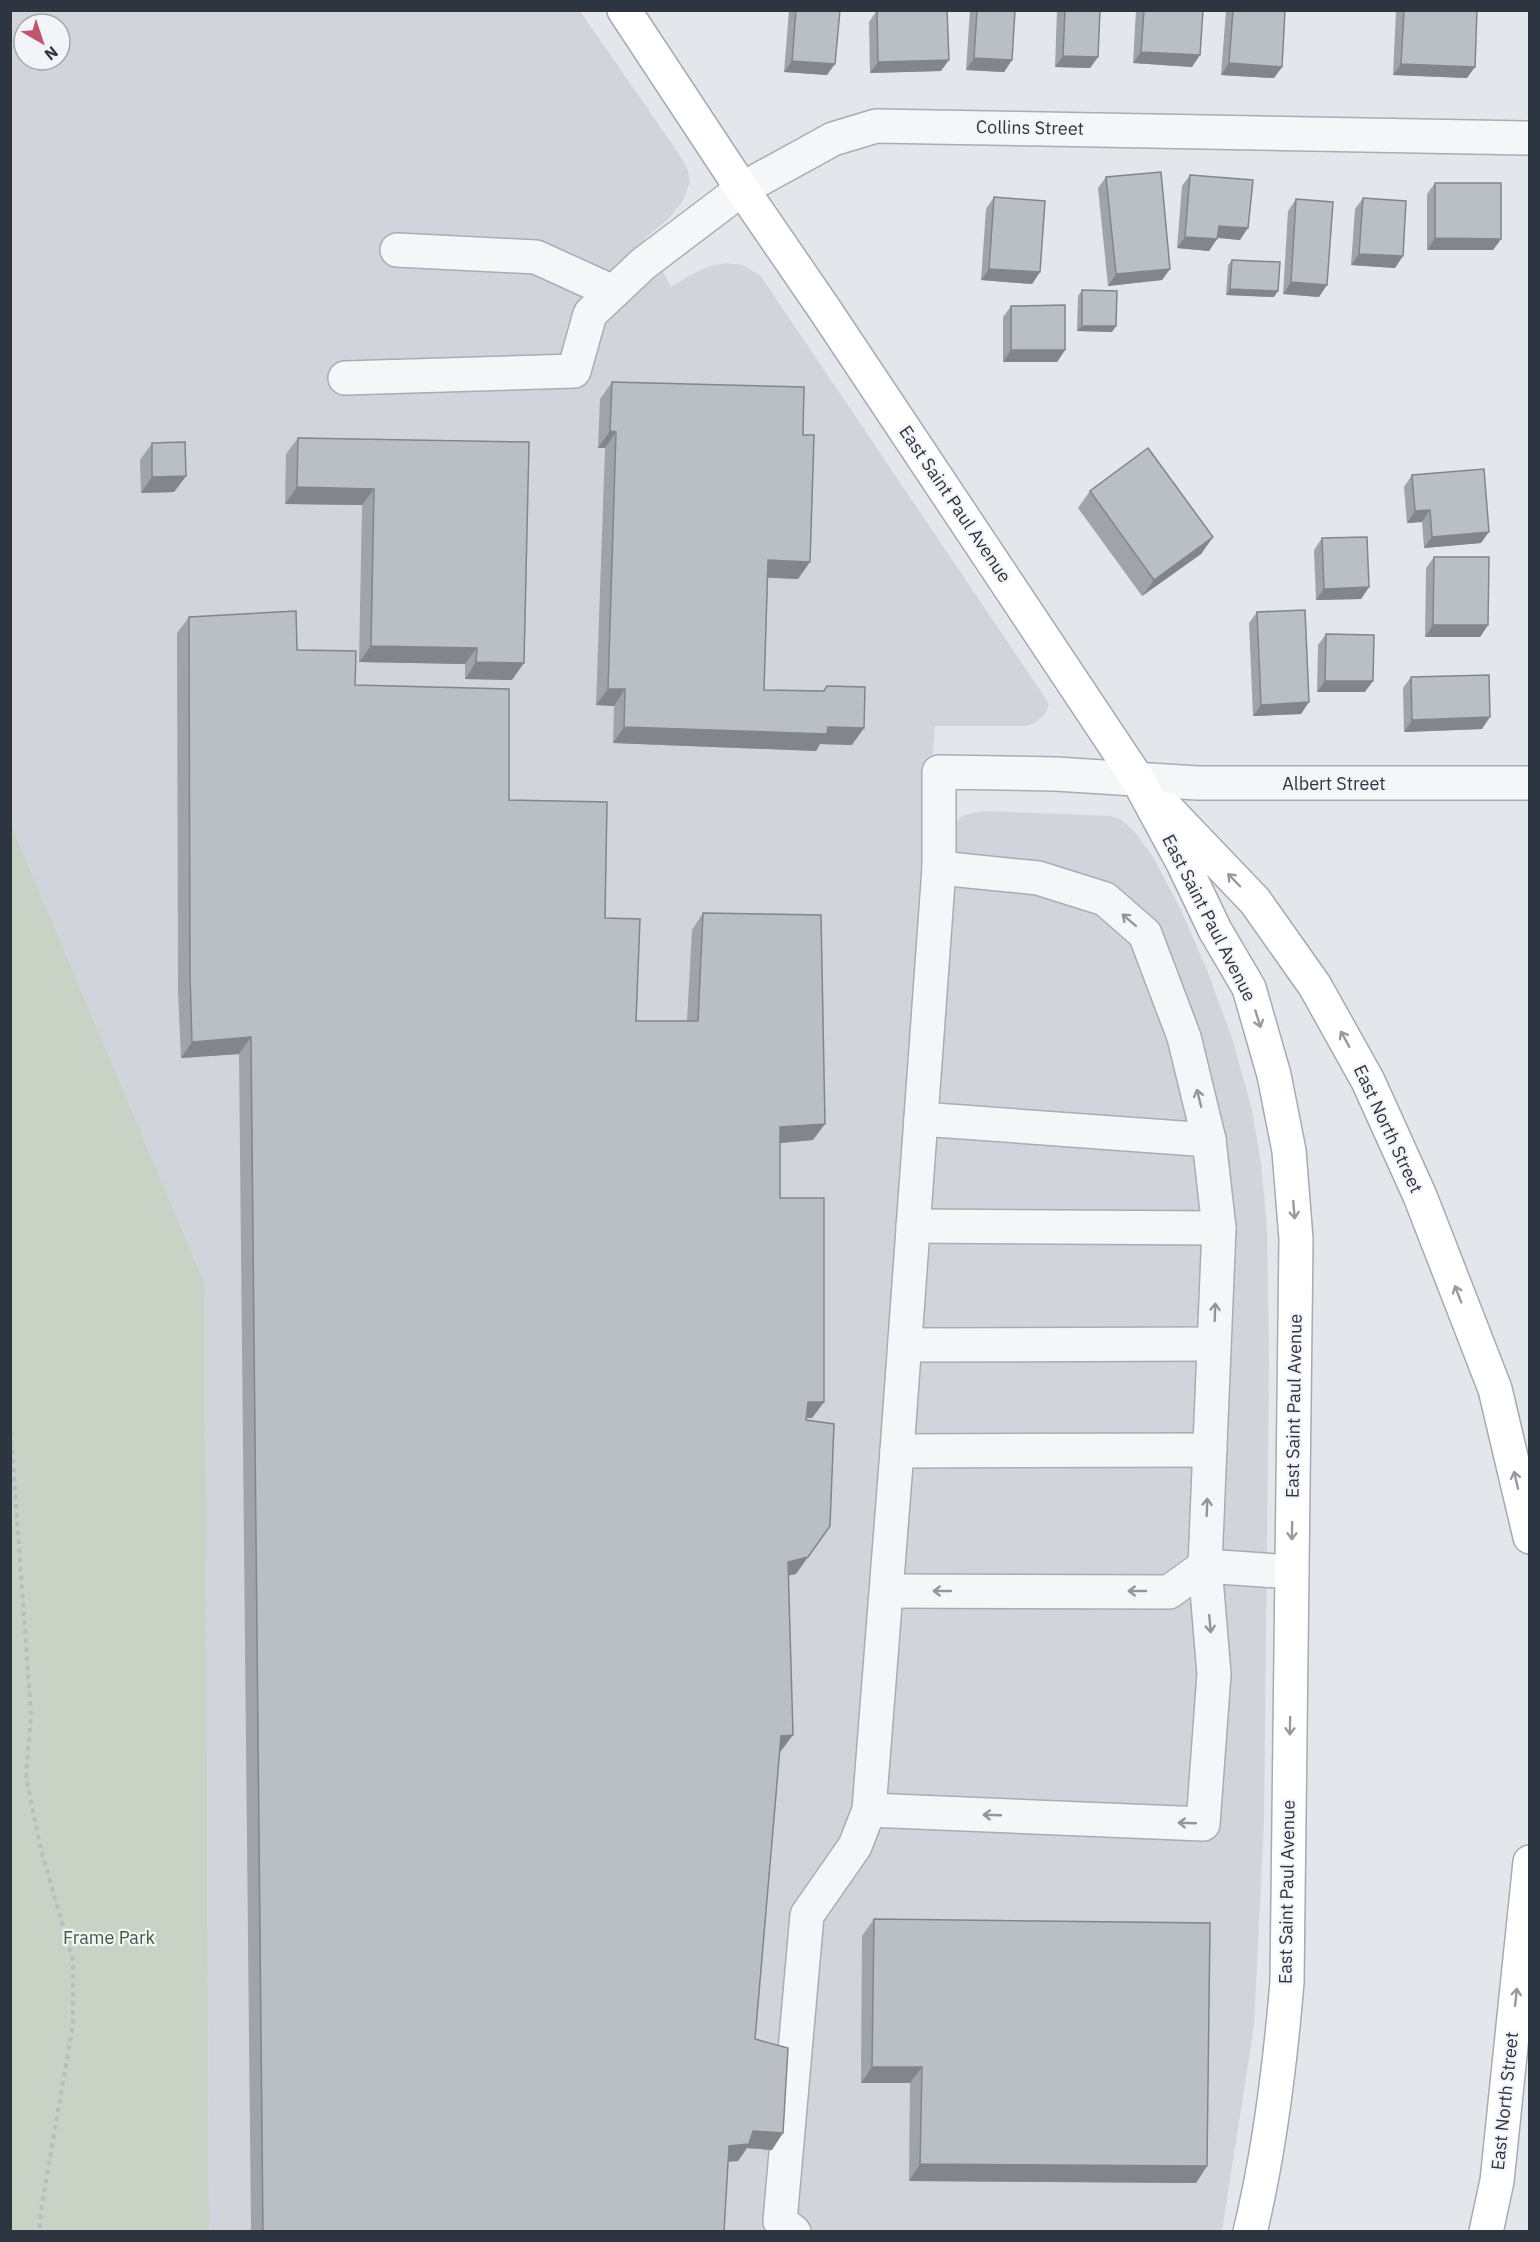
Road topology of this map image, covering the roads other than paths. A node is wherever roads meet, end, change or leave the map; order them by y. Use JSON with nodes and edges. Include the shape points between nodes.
{"nodes":[{"id":1,"x":624,"y":10,"type":"edge"},
{"id":2,"x":1530,"y":138,"type":"edge"},
{"id":3,"x":742,"y":189,"type":"junction"},
{"id":4,"x":397,"y":250,"type":"dead end"},
{"id":5,"x":602,"y":303,"type":"junction"},
{"id":6,"x":345,"y":378,"type":"dead end"},
{"id":7,"x":1138,"y":780,"type":"junction"},
{"id":8,"x":1530,"y":783,"type":"edge"},
{"id":9,"x":939,"y":868,"type":"junction"},
{"id":10,"x":921,"y":1119,"type":"junction"},
{"id":11,"x":1209,"y":1140,"type":"junction"},
{"id":12,"x":913,"y":1226,"type":"junction"},
{"id":13,"x":1219,"y":1228,"type":"junction"},
{"id":14,"x":1214,"y":1344,"type":"junction"},
{"id":15,"x":905,"y":1345,"type":"junction"},
{"id":16,"x":1210,"y":1450,"type":"junction"},
{"id":17,"x":897,"y":1451,"type":"junction"},
{"id":18,"x":1530,"y":1537,"type":"edge"},
{"id":19,"x":1205,"y":1566,"type":"junction"},
{"id":20,"x":1292,"y":1572,"type":"junction"},
{"id":21,"x":887,"y":1591,"type":"junction"},
{"id":22,"x":868,"y":1810,"type":"junction"},
{"id":23,"x":1530,"y":1862,"type":"edge"},
{"id":24,"x":794,"y":2232,"type":"edge"},
{"id":25,"x":1250,"y":2232,"type":"edge"},
{"id":26,"x":1486,"y":2232,"type":"edge"}],
"edges":[{"from":1,"to":3,"type":"main road","name":"East Saint Paul Avenue"},
{"from":2,"to":3,"type":"street","name":"Collins Street","via":[[876,126],[833,139]]},
{"from":3,"to":5,"type":"street","name":"Collins Street","via":[[643,264]]},
{"from":3,"to":7,"type":"main road","name":"East Saint Paul Avenue"},
{"from":4,"to":5,"type":"street","via":[[536,257]]},
{"from":5,"to":6,"type":"street","via":[[574,371]]},
{"from":7,"to":8,"type":"street","name":"Albert Street"},
{"from":7,"to":9,"type":"street","name":"Albert Street","via":[[939,772]]},
{"from":18,"to":7,"type":"main road","name":"East North Street","one_way":true,"via":[[1495,1389],[1420,1197],[1368,1081],[1315,986],[1255,901]]},
{"from":7,"to":20,"type":"main road","name":"East Saint Paul Avenue","one_way":true,"via":[[1248,988],[1274,1075],[1289,1151],[1296,1239]]},
{"from":9,"to":10,"type":"street"},
{"from":11,"to":9,"type":"street","one_way":true,"via":[[1184,1037],[1145,934],[1105,899],[1038,878]]},
{"from":10,"to":11,"type":"street"},
{"from":10,"to":12,"type":"street"},
{"from":11,"to":13,"type":"street"},
{"from":12,"to":13,"type":"street"},
{"from":12,"to":15,"type":"street"},
{"from":14,"to":13,"type":"street","one_way":true},
{"from":14,"to":15,"type":"street"},
{"from":14,"to":16,"type":"street"},
{"from":15,"to":17,"type":"street"},
{"from":16,"to":17,"type":"street"},
{"from":19,"to":16,"type":"street","one_way":true},
{"from":17,"to":21,"type":"street"},
{"from":19,"to":20,"type":"street"},
{"from":19,"to":21,"type":"street","one_way":true,"via":[[1169,1592]]},
{"from":19,"to":22,"type":"street","one_way":true,"via":[[1214,1674],[1203,1824]]},
{"from":20,"to":25,"type":"main road","name":"East Saint Paul Avenue","one_way":true,"via":[[1287,1982],[1279,2073]]},
{"from":21,"to":22,"type":"street"},
{"from":22,"to":24,"type":"street","via":[[855,1846],[807,1915],[780,2221]]},
{"from":26,"to":23,"type":"main road","name":"East North Street","one_way":true,"via":[[1497,2181]]}]}
